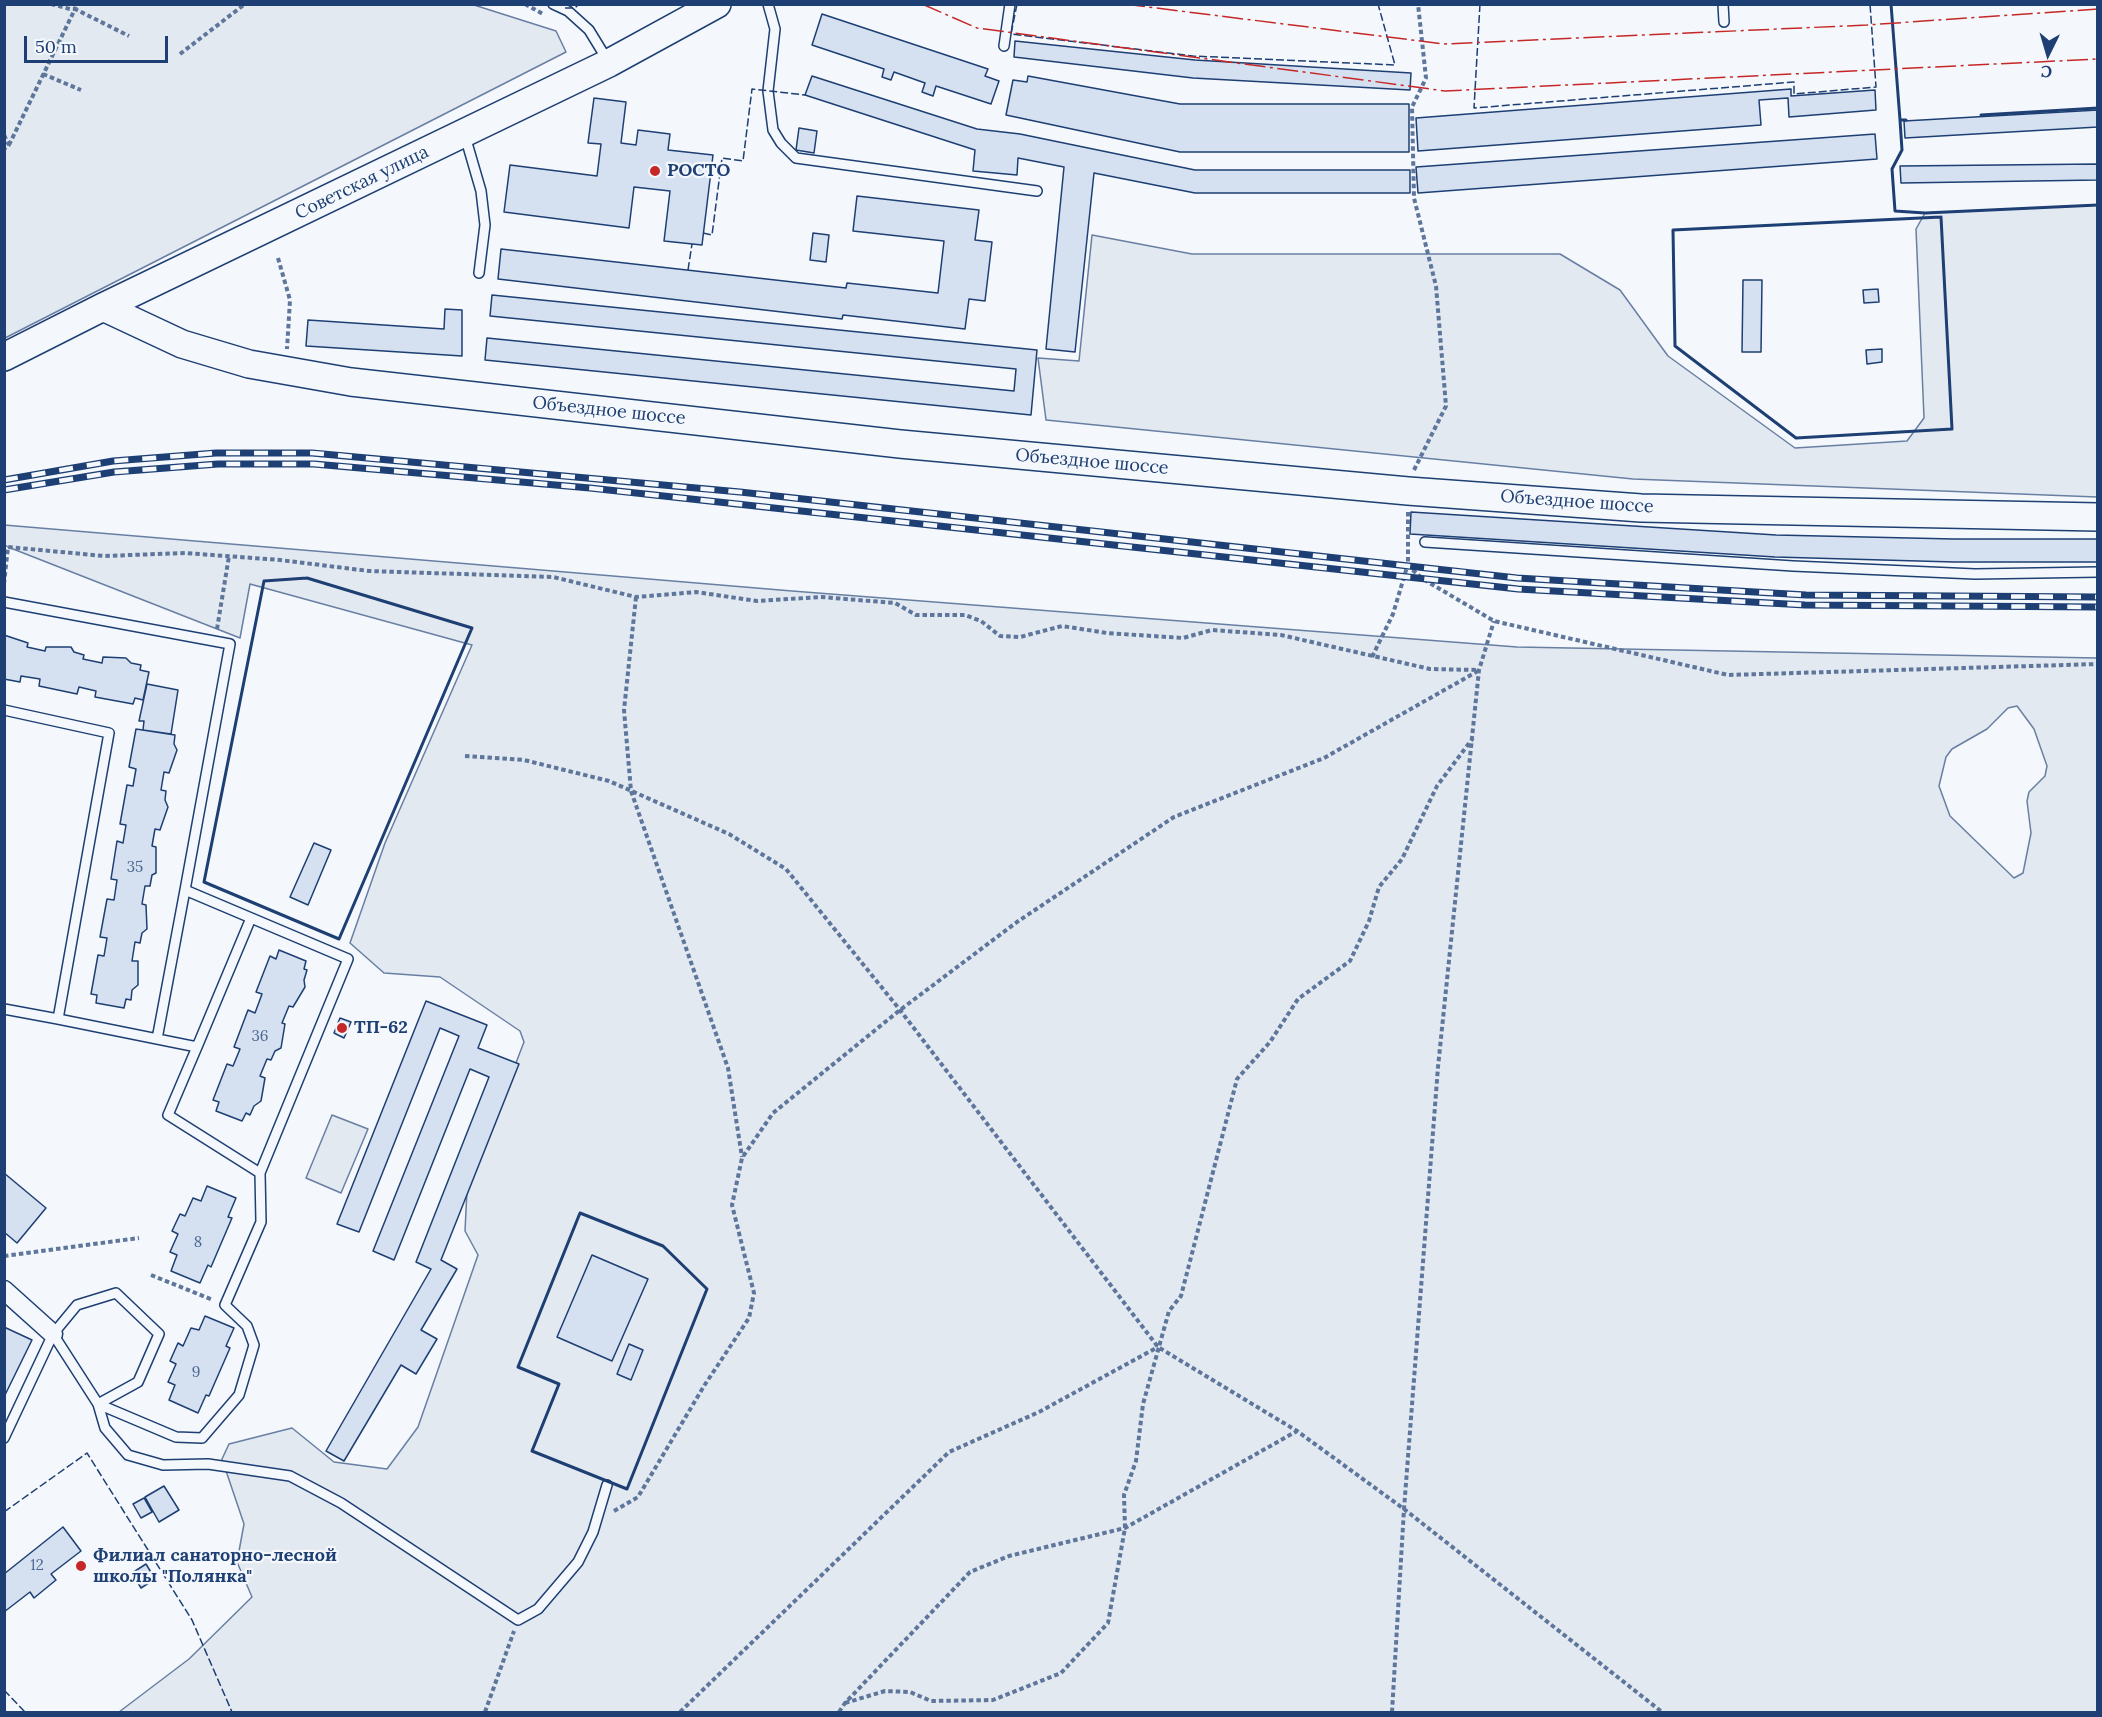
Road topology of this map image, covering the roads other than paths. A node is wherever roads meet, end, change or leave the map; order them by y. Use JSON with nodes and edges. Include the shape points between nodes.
{"nodes":[{"id":1,"x":553,"y":4,"type":"edge"},
{"id":2,"x":717,"y":4,"type":"edge"},
{"id":3,"x":768,"y":4,"type":"edge"},
{"id":4,"x":1010,"y":4,"type":"edge"},
{"id":5,"x":1723,"y":4,"type":"edge"},
{"id":6,"x":687,"y":12,"type":"edge"},
{"id":7,"x":1724,"y":22,"type":"dead end"},
{"id":8,"x":1004,"y":46,"type":"dead end"},
{"id":9,"x":609,"y":63,"type":"junction"},
{"id":10,"x":464,"y":134,"type":"junction"},
{"id":11,"x":1036,"y":191,"type":"dead end"},
{"id":12,"x":479,"y":273,"type":"dead end"},
{"id":13,"x":103,"y":307,"type":"junction"},
{"id":14,"x":4,"y":357,"type":"edge"},
{"id":15,"x":2097,"y":518,"type":"edge"},
{"id":16,"x":1425,"y":542,"type":"dead end"},
{"id":17,"x":2097,"y":572,"type":"edge"},
{"id":18,"x":4,"y":602,"type":"edge"},
{"id":19,"x":4,"y":710,"type":"edge"},
{"id":20,"x":184,"y":890,"type":"junction"},
{"id":21,"x":251,"y":918,"type":"junction"},
{"id":22,"x":4,"y":1009,"type":"edge"},
{"id":23,"x":58,"y":1019,"type":"junction"},
{"id":24,"x":157,"y":1039,"type":"junction"},
{"id":25,"x":197,"y":1047,"type":"junction"},
{"id":26,"x":260,"y":1173,"type":"junction"},
{"id":27,"x":4,"y":1290,"type":"edge"},
{"id":28,"x":53,"y":1334,"type":"junction"},
{"id":29,"x":98,"y":1404,"type":"junction"},
{"id":30,"x":4,"y":1438,"type":"edge"},
{"id":31,"x":607,"y":1485,"type":"dead end"}],
"edges":[{"from":1,"to":9,"type":"lane","via":[[589,30]]},
{"from":2,"to":6,"type":"main road","name":"Советская улица"},
{"from":3,"to":11,"type":"lane","via":[[775,28],[768,91],[773,130],[796,158]]},
{"from":4,"to":8,"type":"lane"},
{"from":5,"to":7,"type":"lane"},
{"from":6,"to":9,"type":"main road","name":"Советская улица"},
{"from":9,"to":10,"type":"main road","name":"Советская улица"},
{"from":10,"to":12,"type":"lane","via":[[474,163],[485,225]]},
{"from":10,"to":13,"type":"main road","name":"Советская улица"},
{"from":13,"to":14,"type":"main road","name":"Советская улица"},
{"from":13,"to":15,"type":"main road","name":"Объездное шоссе","via":[[182,344],[286,371],[351,382],[900,444],[1641,508]]},
{"from":16,"to":17,"type":"lane","via":[[1793,566],[1975,574]]},
{"from":18,"to":20,"type":"lane","via":[[230,644]]},
{"from":19,"to":23,"type":"lane","via":[[109,733]]},
{"from":20,"to":21,"type":"lane"},
{"from":20,"to":24,"type":"lane"},
{"from":21,"to":25,"type":"lane"},
{"from":21,"to":26,"type":"lane","via":[[348,959]]},
{"from":22,"to":23,"type":"lane"},
{"from":23,"to":24,"type":"lane"},
{"from":24,"to":25,"type":"lane"},
{"from":25,"to":26,"type":"lane","via":[[168,1115]]},
{"from":26,"to":29,"type":"lane","via":[[261,1222],[225,1305],[248,1326],[254,1345],[239,1395],[202,1438],[176,1437]]},
{"from":27,"to":28,"type":"street"},
{"from":28,"to":29,"type":"lane"},
{"from":28,"to":29,"type":"lane","via":[[77,1305],[116,1293],[159,1334],[138,1382]]},
{"from":28,"to":30,"type":"lane"},
{"from":29,"to":31,"type":"lane","via":[[105,1428],[128,1455],[163,1465],[208,1464],[290,1476],[341,1503],[518,1620],[538,1609],[578,1562],[593,1532]]}]}
